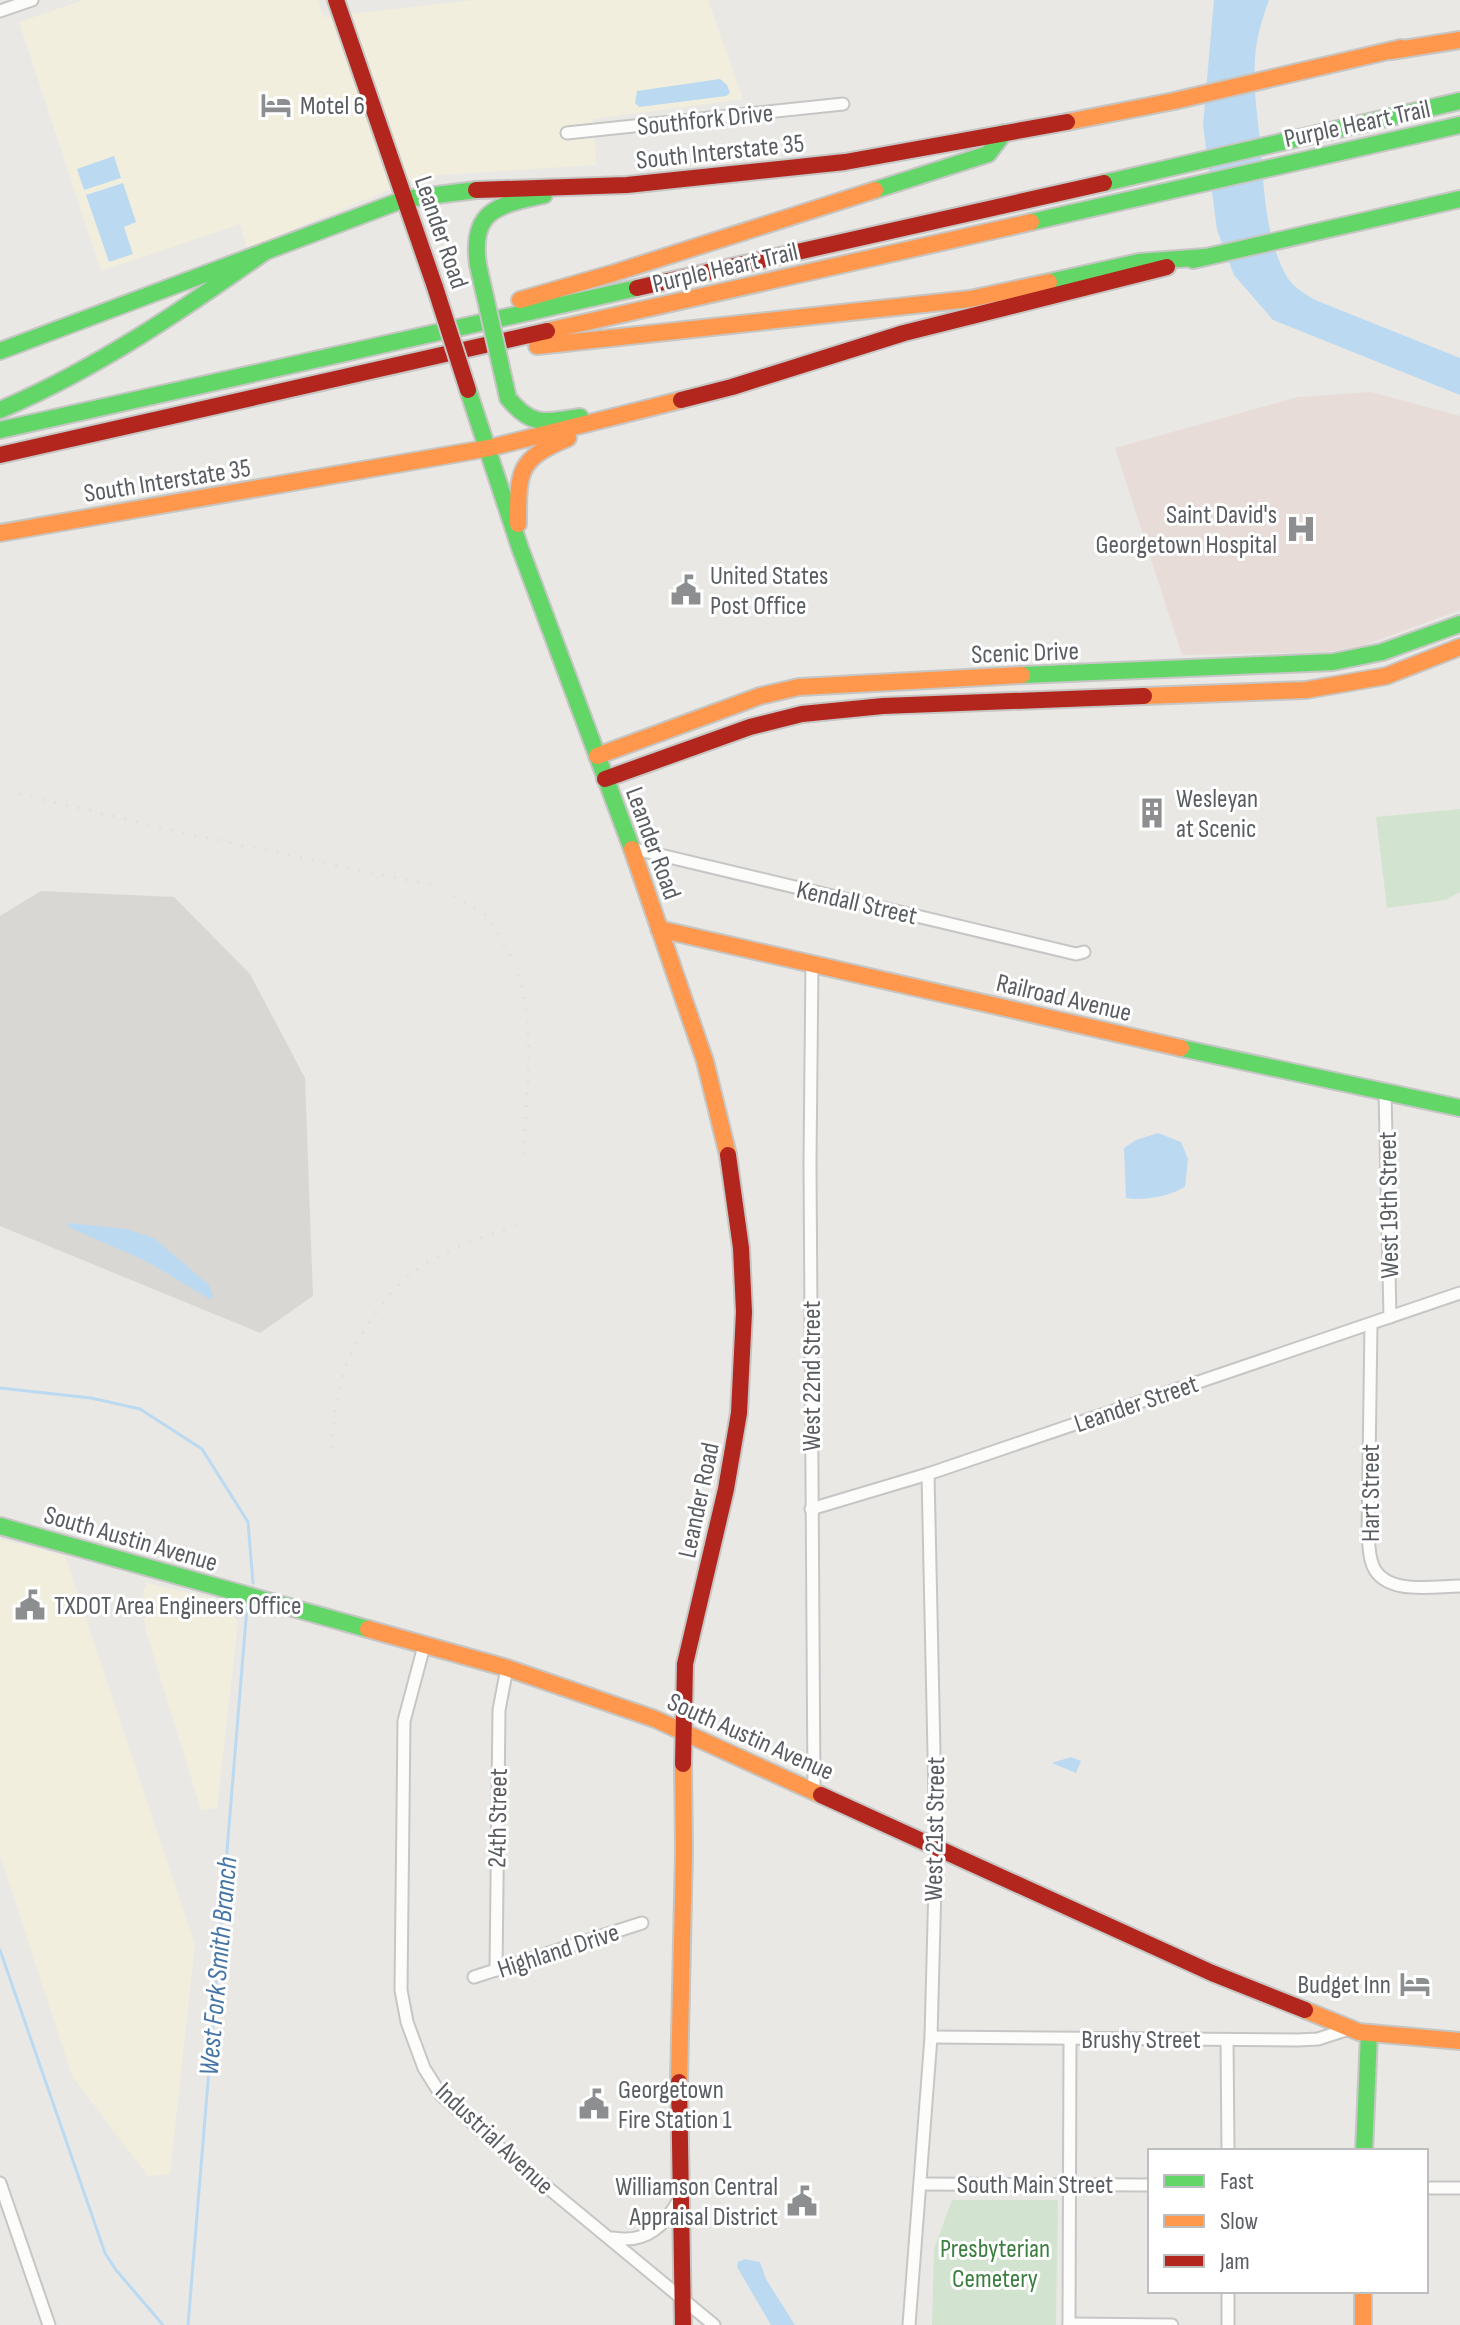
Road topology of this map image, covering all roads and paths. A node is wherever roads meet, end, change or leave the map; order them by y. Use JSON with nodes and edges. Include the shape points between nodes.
{"nodes":[{"id":1,"x":32,"y":0,"type":"edge"},
{"id":2,"x":336,"y":0,"type":"edge"},
{"id":3,"x":0,"y":11,"type":"edge"},
{"id":4,"x":1460,"y":33,"type":"edge"},
{"id":5,"x":1460,"y":40,"type":"edge"},
{"id":6,"x":1391,"y":51,"type":"junction"},
{"id":7,"x":1460,"y":101,"type":"edge"},
{"id":8,"x":843,"y":104,"type":"dead end"},
{"id":9,"x":1460,"y":125,"type":"edge"},
{"id":10,"x":567,"y":133,"type":"dead end"},
{"id":11,"x":1004,"y":133,"type":"junction"},
{"id":12,"x":592,"y":185,"type":"junction"},
{"id":13,"x":405,"y":199,"type":"junction"},
{"id":14,"x":1460,"y":199,"type":"edge"},
{"id":15,"x":266,"y":251,"type":"junction"},
{"id":16,"x":1205,"y":257,"type":"junction"},
{"id":17,"x":515,"y":338,"type":"junction"},
{"id":18,"x":0,"y":351,"type":"edge"},
{"id":19,"x":301,"y":361,"type":"junction"},
{"id":20,"x":233,"y":402,"type":"junction"},
{"id":21,"x":0,"y":410,"type":"edge"},
{"id":22,"x":641,"y":411,"type":"junction"},
{"id":23,"x":0,"y":430,"type":"edge"},
{"id":24,"x":489,"y":448,"type":"junction"},
{"id":25,"x":0,"y":455,"type":"edge"},
{"id":26,"x":0,"y":466,"type":"edge"},
{"id":27,"x":0,"y":533,"type":"edge"},
{"id":28,"x":517,"y":541,"type":"junction"},
{"id":29,"x":1460,"y":624,"type":"edge"},
{"id":30,"x":1460,"y":647,"type":"edge"},
{"id":31,"x":1381,"y":653,"type":"junction"},
{"id":32,"x":1306,"y":664,"type":"junction"},
{"id":33,"x":1196,"y":669,"type":"junction"},
{"id":34,"x":1077,"y":674,"type":"junction"},
{"id":35,"x":1386,"y":676,"type":"junction"},
{"id":36,"x":911,"y":680,"type":"junction"},
{"id":37,"x":799,"y":687,"type":"junction"},
{"id":38,"x":1306,"y":690,"type":"junction"},
{"id":39,"x":1196,"y":693,"type":"junction"},
{"id":40,"x":1077,"y":698,"type":"junction"},
{"id":41,"x":912,"y":705,"type":"junction"},
{"id":42,"x":802,"y":714,"type":"junction"},
{"id":43,"x":597,"y":756,"type":"junction"},
{"id":44,"x":605,"y":779,"type":"junction"},
{"id":45,"x":631,"y":848,"type":"junction"},
{"id":46,"x":659,"y":929,"type":"junction"},
{"id":47,"x":1084,"y":952,"type":"dead end"},
{"id":48,"x":812,"y":963,"type":"junction"},
{"id":49,"x":1385,"y":1092,"type":"junction"},
{"id":50,"x":1460,"y":1108,"type":"edge"},
{"id":51,"x":1460,"y":1293,"type":"edge"},
{"id":52,"x":1390,"y":1317,"type":"junction"},
{"id":53,"x":1371,"y":1324,"type":"junction"},
{"id":54,"x":928,"y":1474,"type":"junction"},
{"id":55,"x":811,"y":1509,"type":"junction"},
{"id":56,"x":0,"y":1526,"type":"edge"},
{"id":57,"x":1460,"y":1586,"type":"edge"},
{"id":58,"x":424,"y":1646,"type":"junction"},
{"id":59,"x":507,"y":1668,"type":"junction"},
{"id":60,"x":682,"y":1730,"type":"junction"},
{"id":61,"x":814,"y":1789,"type":"junction"},
{"id":62,"x":936,"y":1846,"type":"junction"},
{"id":63,"x":642,"y":1923,"type":"dead end"},
{"id":64,"x":496,"y":1970,"type":"junction"},
{"id":65,"x":474,"y":1977,"type":"dead end"},
{"id":66,"x":1349,"y":2029,"type":"junction"},
{"id":67,"x":1369,"y":2034,"type":"junction"},
{"id":68,"x":931,"y":2037,"type":"junction"},
{"id":69,"x":1070,"y":2039,"type":"junction"},
{"id":70,"x":1227,"y":2040,"type":"junction"},
{"id":71,"x":1460,"y":2041,"type":"edge"},
{"id":72,"x":1228,"y":2149,"type":"edge"},
{"id":73,"x":1364,"y":2149,"type":"edge"},
{"id":74,"x":0,"y":2183,"type":"edge"},
{"id":75,"x":921,"y":2184,"type":"junction"},
{"id":76,"x":1069,"y":2184,"type":"junction"},
{"id":77,"x":1148,"y":2185,"type":"edge"},
{"id":78,"x":1428,"y":2188,"type":"edge"},
{"id":79,"x":1460,"y":2188,"type":"edge"},
{"id":80,"x":681,"y":2197,"type":"junction"},
{"id":81,"x":609,"y":2238,"type":"junction"},
{"id":82,"x":1228,"y":2293,"type":"edge"},
{"id":83,"x":1363,"y":2293,"type":"edge"},
{"id":84,"x":683,"y":2298,"type":"junction"},
{"id":85,"x":1069,"y":2324,"type":"edge"},
{"id":86,"x":49,"y":2325,"type":"edge"},
{"id":87,"x":683,"y":2325,"type":"edge"},
{"id":88,"x":714,"y":2325,"type":"edge"},
{"id":89,"x":909,"y":2325,"type":"edge"},
{"id":90,"x":1172,"y":2325,"type":"edge"},
{"id":91,"x":1228,"y":2325,"type":"edge"},
{"id":92,"x":1363,"y":2325,"type":"edge"}],
"edges":[{"from":1,"to":3,"type":"street"},
{"from":2,"to":13,"type":"main road","name":"Leander Road"},
{"from":4,"to":6,"type":"main road","name":"South Interstate 35"},
{"from":5,"to":6,"type":"main road"},
{"from":6,"to":11,"type":"main road","name":"South Interstate 35"},
{"from":7,"to":19,"type":"main road","name":"Purple Heart Trail"},
{"from":8,"to":10,"type":"street","name":"Southfork Drive"},
{"from":9,"to":17,"type":"main road","name":"Purple Heart Trail"},
{"from":11,"to":12,"type":"main road","name":"South Interstate 35","via":[[845,162]]},
{"from":11,"to":19,"type":"main road","via":[[988,154],[614,273],[409,326]]},
{"from":12,"to":13,"type":"main road","name":"South Interstate 35"},
{"from":12,"to":22,"type":"main road","bridge":true,"via":[[502,204],[484,218],[474,238],[478,265],[508,398],[521,415],[542,422]]},
{"from":13,"to":15,"type":"main road","name":"South Interstate 35"},
{"from":13,"to":24,"type":"main road","name":"Leander Road","bridge":true},
{"from":14,"to":16,"type":"main road","name":"South Interstate 35"},
{"from":15,"to":18,"type":"main road","name":"South Interstate 35"},
{"from":15,"to":21,"type":"main road","via":[[88,368]]},
{"from":16,"to":17,"type":"main road","via":[[1139,262],[1007,293],[923,305],[536,347]]},
{"from":16,"to":22,"type":"main road","name":"South Interstate 35","via":[[904,333]]},
{"from":17,"to":20,"type":"main road","name":"Purple Heart Trail"},
{"from":19,"to":23,"type":"main road","name":"Purple Heart Trail"},
{"from":20,"to":25,"type":"main road","name":"Purple Heart Trail"},
{"from":20,"to":26,"type":"main road","via":[[127,436]]},
{"from":22,"to":24,"type":"main road","name":"South Interstate 35"},
{"from":22,"to":28,"type":"main road","via":[[534,452],[523,465],[518,487]]},
{"from":24,"to":27,"type":"main road","name":"South Interstate 35"},
{"from":24,"to":28,"type":"main road","name":"Leander Road"},
{"from":28,"to":43,"type":"main road","name":"Leander Road"},
{"from":29,"to":31,"type":"main road","name":"Scenic Drive"},
{"from":30,"to":35,"type":"main road","name":"Scenic Drive"},
{"from":31,"to":32,"type":"main road","name":"Scenic Drive"},
{"from":31,"to":35,"type":"main road"},
{"from":32,"to":33,"type":"main road","name":"Scenic Drive"},
{"from":32,"to":38,"type":"main road"},
{"from":33,"to":34,"type":"main road","name":"Scenic Drive"},
{"from":33,"to":39,"type":"main road"},
{"from":34,"to":36,"type":"main road","name":"Scenic Drive"},
{"from":34,"to":40,"type":"main road"},
{"from":35,"to":38,"type":"main road","name":"Scenic Drive"},
{"from":36,"to":37,"type":"main road","name":"Scenic Drive"},
{"from":36,"to":41,"type":"main road"},
{"from":37,"to":42,"type":"main road"},
{"from":37,"to":43,"type":"main road","name":"Scenic Drive","via":[[760,696]]},
{"from":38,"to":39,"type":"main road","name":"Scenic Drive"},
{"from":39,"to":40,"type":"main road","name":"Scenic Drive"},
{"from":40,"to":41,"type":"main road","name":"Scenic Drive"},
{"from":41,"to":42,"type":"main road","name":"Scenic Drive"},
{"from":42,"to":44,"type":"main road","name":"Scenic Drive"},
{"from":43,"to":44,"type":"main road","name":"Leander Road"},
{"from":44,"to":45,"type":"main road","name":"Leander Road"},
{"from":45,"to":46,"type":"main road","name":"Leander Road"},
{"from":45,"to":47,"type":"street","name":"Kendall Street"},
{"from":46,"to":48,"type":"main road","name":"Railroad Avenue"},
{"from":46,"to":60,"type":"main road","name":"Leander Road","via":[[721,1117],[741,1248],[744,1312],[734,1448],[685,1664]]},
{"from":48,"to":49,"type":"main road","name":"Railroad Avenue"},
{"from":48,"to":55,"type":"street","name":"West 22nd Street"},
{"from":49,"to":50,"type":"main road","name":"Railroad Avenue"},
{"from":49,"to":52,"type":"street","name":"West 19th Street"},
{"from":51,"to":52,"type":"street","name":"Leander Street"},
{"from":52,"to":53,"type":"street","name":"Leander Street"},
{"from":53,"to":54,"type":"street","name":"Leander Street"},
{"from":53,"to":57,"type":"street","name":"Hart Street","via":[[1371,1563],[1383,1579],[1397,1586]]},
{"from":54,"to":55,"type":"street","name":"Leander Street"},
{"from":54,"to":62,"type":"street","name":"West 21st Street"},
{"from":55,"to":61,"type":"street","name":"West 22nd Street"},
{"from":56,"to":58,"type":"main road","name":"South Austin Avenue"},
{"from":58,"to":59,"type":"main road","name":"South Austin Avenue"},
{"from":58,"to":81,"type":"street","name":"Industrial Avenue","via":[[404,1721],[401,1990],[407,2022],[424,2068],[441,2095]]},
{"from":59,"to":60,"type":"main road","name":"South Austin Avenue"},
{"from":59,"to":64,"type":"street","name":"24th Street","via":[[499,1710]]},
{"from":60,"to":61,"type":"main road","name":"South Austin Avenue"},
{"from":60,"to":80,"type":"main road","name":"Leander Road"},
{"from":61,"to":62,"type":"main road","name":"South Austin Avenue"},
{"from":62,"to":66,"type":"main road","name":"South Austin Avenue","via":[[1212,1973]]},
{"from":62,"to":68,"type":"street","name":"West 21st Street"},
{"from":63,"to":64,"type":"street","name":"Highland Drive"},
{"from":64,"to":65,"type":"street","name":"Highland Drive"},
{"from":66,"to":67,"type":"main road","name":"South Austin Avenue"},
{"from":66,"to":70,"type":"street","name":"Brushy Street","via":[[1318,2039]]},
{"from":67,"to":71,"type":"main road","name":"South Austin Avenue"},
{"from":67,"to":73,"type":"main road"},
{"from":68,"to":69,"type":"street","name":"Brushy Street"},
{"from":68,"to":75,"type":"street","name":"West 21st Street"},
{"from":69,"to":70,"type":"street","name":"Brushy Street"},
{"from":69,"to":76,"type":"street"},
{"from":70,"to":72,"type":"street"},
{"from":74,"to":86,"type":"street"},
{"from":75,"to":76,"type":"street","name":"South Main Street"},
{"from":75,"to":89,"type":"street","name":"West 21st Street"},
{"from":76,"to":77,"type":"street","name":"South Main Street"},
{"from":76,"to":85,"type":"street"},
{"from":78,"to":79,"type":"street"},
{"from":80,"to":81,"type":"street","via":[[668,2219],[647,2236]]},
{"from":80,"to":84,"type":"main road","name":"Leander Road"},
{"from":81,"to":84,"type":"street","name":"Industrial Avenue"},
{"from":82,"to":91,"type":"street"},
{"from":83,"to":92,"type":"main road"},
{"from":84,"to":87,"type":"main road","name":"Leander Road"},
{"from":84,"to":88,"type":"street","name":"Industrial Avenue"},
{"from":85,"to":90,"type":"street"}]}
